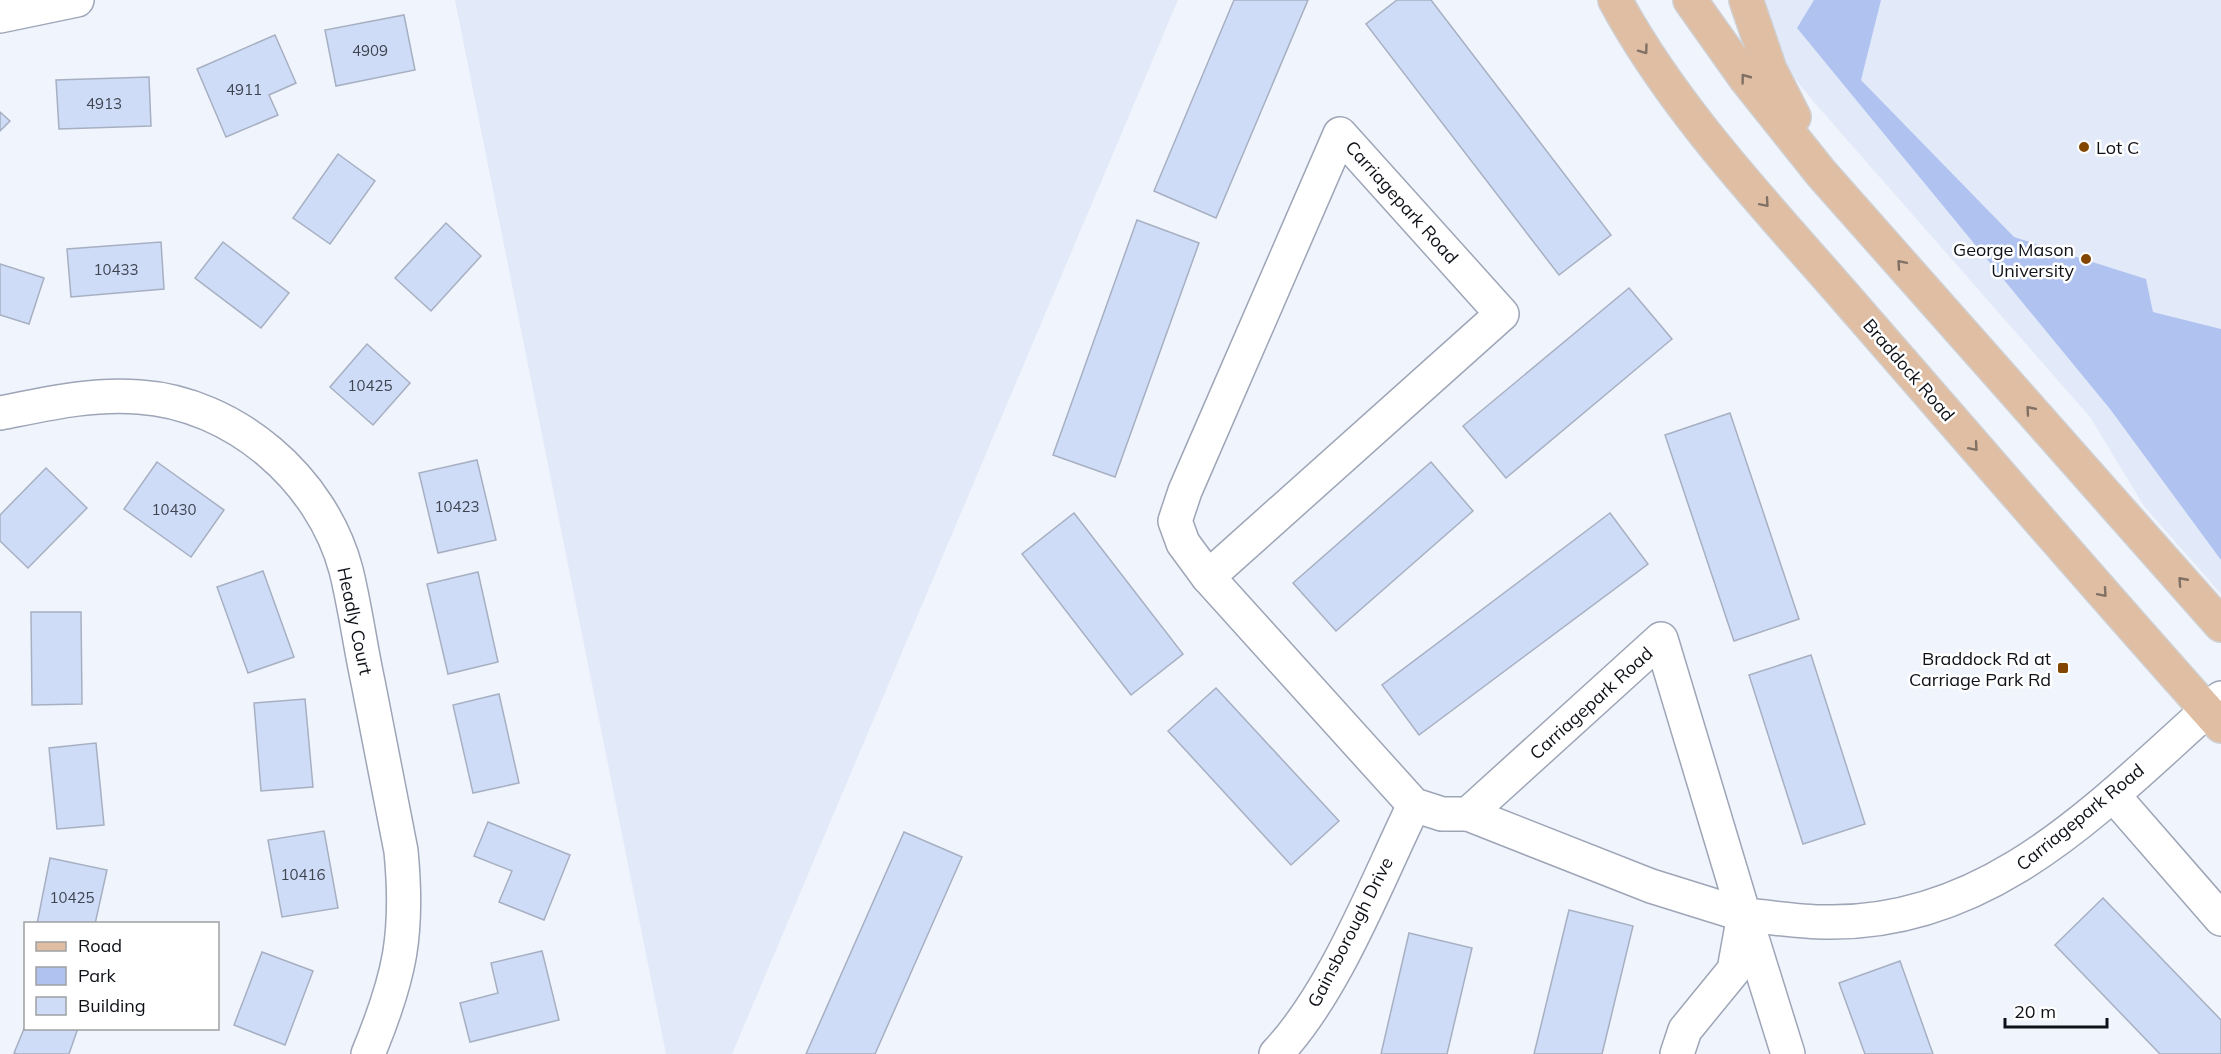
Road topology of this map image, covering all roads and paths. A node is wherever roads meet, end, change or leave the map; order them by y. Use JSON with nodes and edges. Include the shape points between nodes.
{"nodes":[{"id":1,"x":77,"y":0,"type":"edge"},
{"id":2,"x":1615,"y":0,"type":"edge"},
{"id":3,"x":1690,"y":0,"type":"edge"},
{"id":4,"x":1746,"y":0,"type":"edge"},
{"id":5,"x":0,"y":16,"type":"edge"},
{"id":6,"x":1821,"y":173,"type":"junction"},
{"id":7,"x":0,"y":413,"type":"edge"},
{"id":8,"x":1208,"y":577,"type":"junction"},
{"id":9,"x":2221,"y":625,"type":"edge"},
{"id":10,"x":2216,"y":712,"type":"edge"},
{"id":11,"x":2113,"y":795,"type":"junction"},
{"id":12,"x":1414,"y":805,"type":"junction"},
{"id":13,"x":1468,"y":814,"type":"junction"},
{"id":14,"x":1744,"y":915,"type":"junction"},
{"id":15,"x":2221,"y":919,"type":"edge"},
{"id":16,"x":368,"y":1054,"type":"edge"},
{"id":17,"x":1275,"y":1054,"type":"edge"},
{"id":18,"x":1677,"y":1054,"type":"edge"},
{"id":19,"x":1788,"y":1054,"type":"edge"}],
"edges":[{"from":1,"to":5,"type":"street"},
{"from":2,"to":10,"type":"main road","name":"Braddock Road","one_way":true,"via":[[1634,35],[1685,106],[1755,192]]},
{"from":6,"to":3,"type":"main road","one_way":true,"via":[[1746,79]]},
{"from":4,"to":6,"type":"main road","via":[[1770,70]]},
{"from":9,"to":6,"type":"main road","one_way":true},
{"from":7,"to":16,"type":"street","name":"Headly Court","via":[[95,396],[141,397],[174,403],[231,424],[251,436],[299,481],[324,519],[345,568],[400,851],[405,897],[397,977]]},
{"from":8,"to":8,"type":"street","name":"Carriagepark Road","via":[[1502,314],[1340,134],[1175,521],[1183,543]]},
{"from":8,"to":12,"type":"street","name":"Carriagepark Road"},
{"from":10,"to":11,"type":"street","name":"Carriagepark Road"},
{"from":11,"to":14,"type":"street","name":"Carriagepark Road","via":[[2002,878],[1925,910],[1826,922]]},
{"from":11,"to":15,"type":"street"},
{"from":12,"to":13,"type":"street","name":"Carriagepark Road","via":[[1442,814]]},
{"from":12,"to":17,"type":"street","name":"Gainsborough Drive","via":[[1318,998],[1293,1036]]},
{"from":13,"to":14,"type":"street","name":"Carriagepark Road","via":[[1651,886]]},
{"from":13,"to":14,"type":"street","name":"Carriagepark Road","via":[[1661,639]]},
{"from":14,"to":18,"type":"street","name":"Carriagepark Road","via":[[1734,970],[1685,1030]]},
{"from":14,"to":19,"type":"street","name":"Carriagepark Road"}]}
